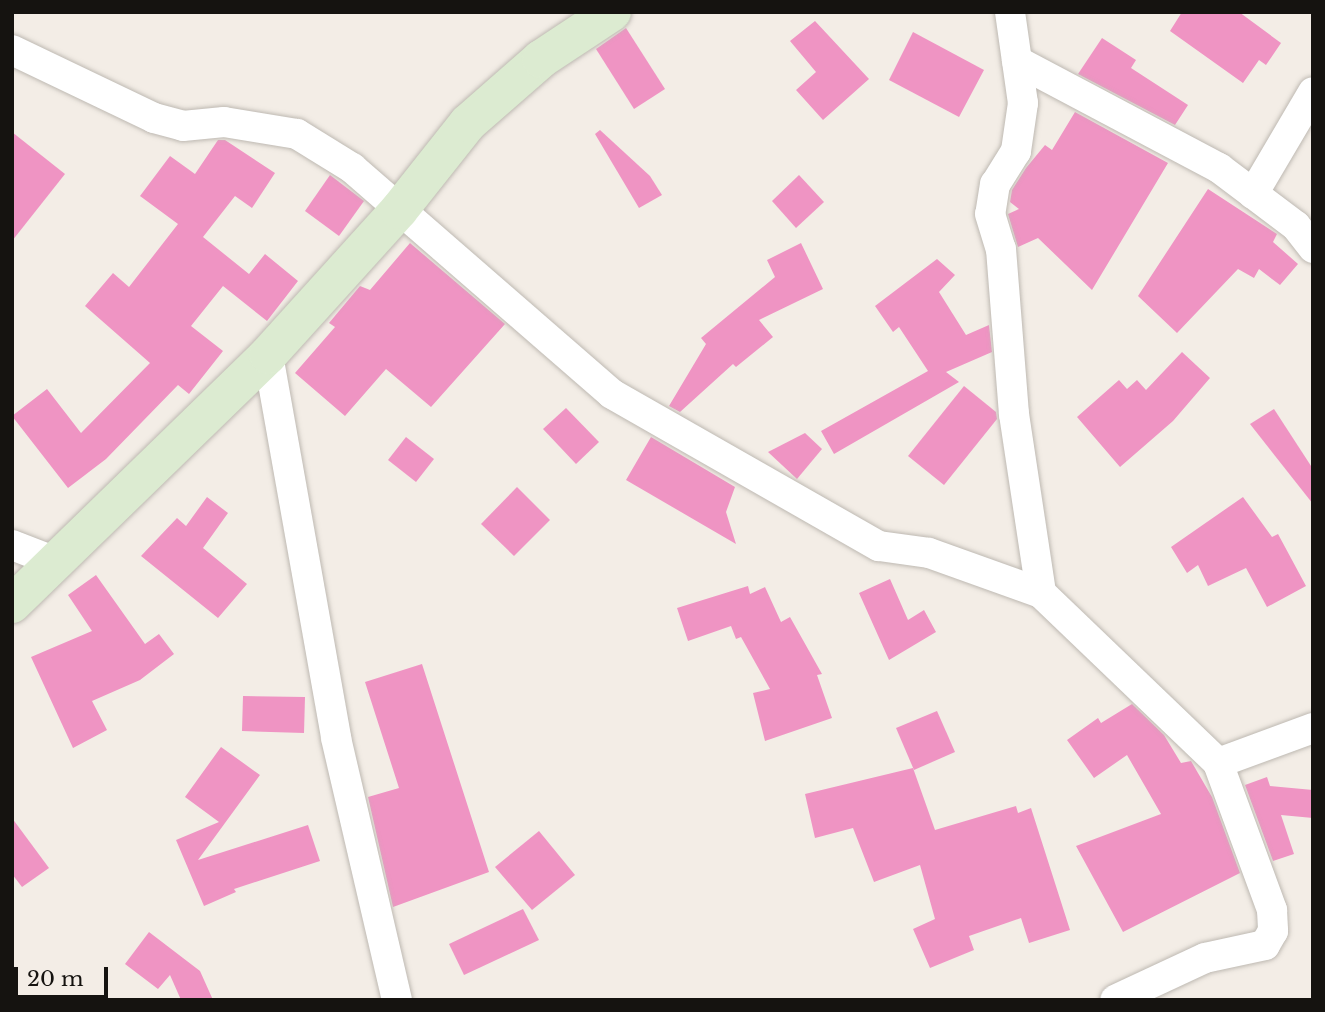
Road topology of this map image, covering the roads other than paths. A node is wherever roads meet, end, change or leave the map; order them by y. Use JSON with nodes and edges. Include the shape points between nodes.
{"nodes":[{"id":1,"x":612,"y":12,"type":"edge"},
{"id":2,"x":1010,"y":12,"type":"edge"},
{"id":3,"x":12,"y":50,"type":"edge"},
{"id":4,"x":1017,"y":61,"type":"junction"},
{"id":5,"x":1313,"y":92,"type":"edge"},
{"id":6,"x":1253,"y":194,"type":"junction"},
{"id":7,"x":399,"y":210,"type":"junction"},
{"id":8,"x":1313,"y":248,"type":"edge"},
{"id":9,"x":268,"y":355,"type":"junction"},
{"id":10,"x":12,"y":545,"type":"edge"},
{"id":11,"x":56,"y":562,"type":"junction"},
{"id":12,"x":1041,"y":593,"type":"junction"},
{"id":13,"x":12,"y":604,"type":"edge"},
{"id":14,"x":1313,"y":728,"type":"edge"},
{"id":15,"x":1218,"y":763,"type":"junction"},
{"id":16,"x":397,"y":1000,"type":"edge"},
{"id":17,"x":1115,"y":1000,"type":"edge"}],
"edges":[{"from":1,"to":7,"type":"main road","via":[[541,59],[468,123]]},
{"from":2,"to":4,"type":"street"},
{"from":3,"to":7,"type":"street","via":[[154,118],[183,126],[224,122],[297,134],[352,168]]},
{"from":4,"to":6,"type":"street","via":[[1219,169]]},
{"from":4,"to":12,"type":"street","via":[[1023,103],[1016,151],[995,184],[990,214],[1001,249],[1014,414]]},
{"from":5,"to":6,"type":"street"},
{"from":6,"to":8,"type":"street","via":[[1296,226]]},
{"from":7,"to":9,"type":"main road"},
{"from":7,"to":12,"type":"street","via":[[612,394],[878,546],[929,553]]},
{"from":9,"to":11,"type":"main road"},
{"from":9,"to":16,"type":"street","via":[[336,738]]},
{"from":10,"to":11,"type":"street"},
{"from":11,"to":13,"type":"main road"},
{"from":12,"to":15,"type":"street"},
{"from":14,"to":15,"type":"street"},
{"from":15,"to":17,"type":"street","via":[[1272,910],[1273,931],[1265,946],[1205,958]]}]}
